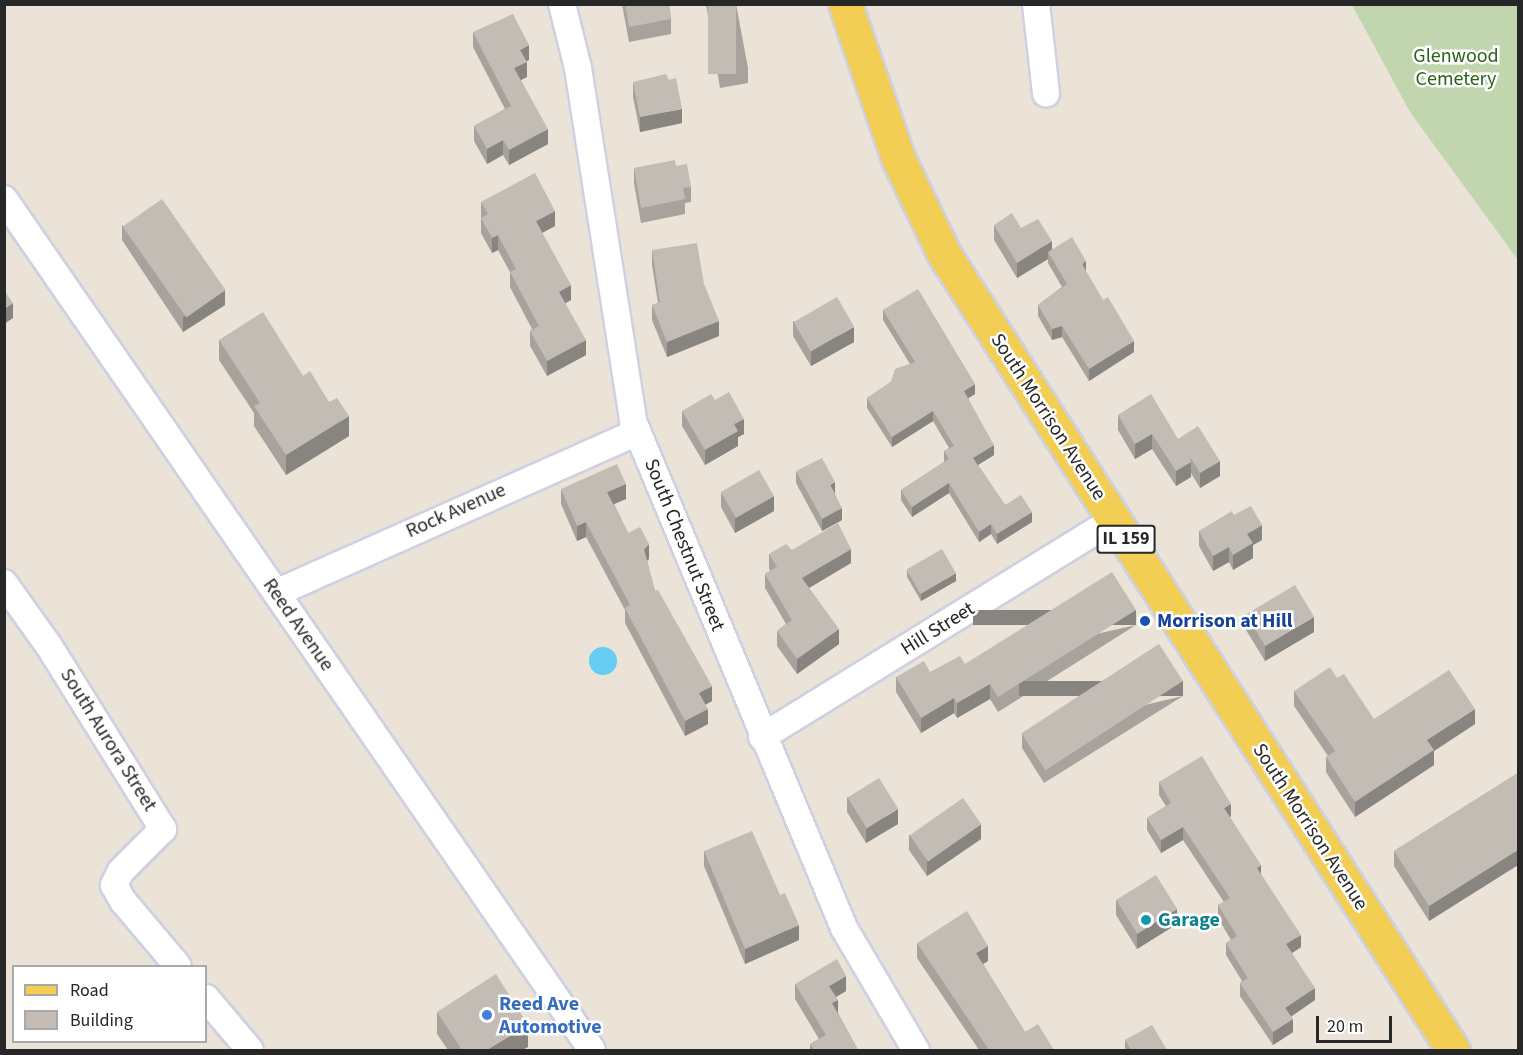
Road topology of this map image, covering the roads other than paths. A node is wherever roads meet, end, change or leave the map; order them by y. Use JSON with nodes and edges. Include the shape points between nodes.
{"nodes":[{"id":1,"x":562,"y":4,"type":"edge"},
{"id":2,"x":844,"y":4,"type":"edge"},
{"id":3,"x":1036,"y":4,"type":"edge"},
{"id":4,"x":1046,"y":93,"type":"dead end"},
{"id":5,"x":4,"y":199,"type":"edge"},
{"id":6,"x":638,"y":432,"type":"junction"},
{"id":7,"x":1114,"y":520,"type":"junction"},
{"id":8,"x":7,"y":591,"type":"edge"},
{"id":9,"x":276,"y":593,"type":"junction"},
{"id":10,"x":762,"y":737,"type":"junction"},
{"id":11,"x":177,"y":965,"type":"edge"},
{"id":12,"x":207,"y":999,"type":"edge"},
{"id":13,"x":250,"y":1050,"type":"edge"},
{"id":14,"x":592,"y":1050,"type":"edge"},
{"id":15,"x":916,"y":1050,"type":"edge"},
{"id":16,"x":1453,"y":1050,"type":"edge"}],
"edges":[{"from":1,"to":6,"type":"street","name":"South Chestnut Street","via":[[578,68]]},
{"from":2,"to":7,"type":"main road","name":"South Morrison Avenue","number":"IL 159","via":[[918,206],[944,254]]},
{"from":3,"to":4,"type":"street"},
{"from":5,"to":9,"type":"street","name":"Reed Avenue"},
{"from":6,"to":9,"type":"street","name":"Rock Avenue"},
{"from":6,"to":10,"type":"street","name":"South Chestnut Street"},
{"from":7,"to":10,"type":"street","name":"Hill Street"},
{"from":7,"to":16,"type":"main road","name":"South Morrison Avenue","number":"IL 159"},
{"from":8,"to":11,"type":"street","name":"South Aurora Street","via":[[163,829],[121,871],[114,885]]},
{"from":9,"to":14,"type":"street","name":"Reed Avenue"},
{"from":10,"to":15,"type":"street","name":"South Chestnut Street","via":[[844,928]]},
{"from":12,"to":13,"type":"street"}]}
